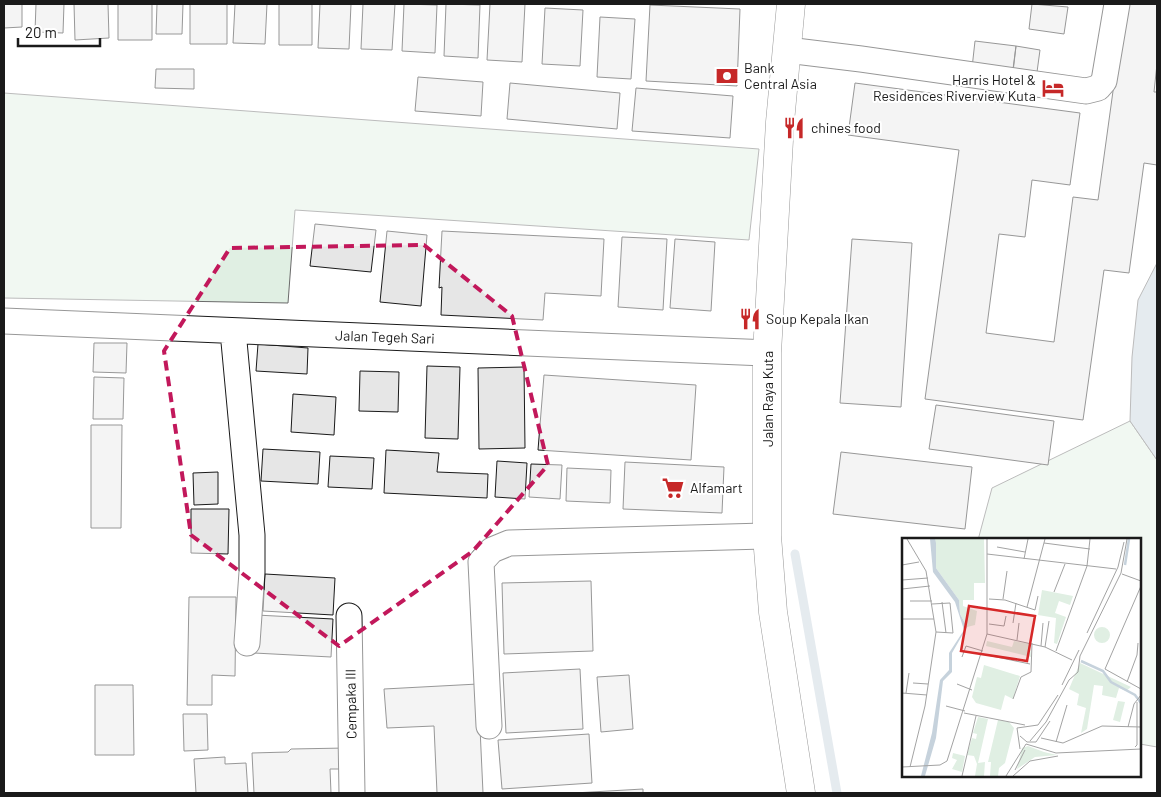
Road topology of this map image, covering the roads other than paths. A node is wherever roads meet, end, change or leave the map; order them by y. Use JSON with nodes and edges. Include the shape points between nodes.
{"nodes":[{"id":1,"x":791,"y":4,"type":"edge"},
{"id":2,"x":1117,"y":4,"type":"edge"},
{"id":3,"x":786,"y":50,"type":"junction"},
{"id":4,"x":4,"y":321,"type":"edge"},
{"id":5,"x":233,"y":331,"type":"junction"},
{"id":6,"x":767,"y":354,"type":"junction"},
{"id":7,"x":767,"y":536,"type":"junction"},
{"id":8,"x":349,"y":616,"type":"dead end"},
{"id":9,"x":247,"y":643,"type":"dead end"},
{"id":10,"x":489,"y":726,"type":"dead end"},
{"id":11,"x":352,"y":793,"type":"edge"},
{"id":12,"x":801,"y":793,"type":"edge"}],
"edges":[{"from":1,"to":3,"type":"main road","name":"Jalan Raya Kuta"},
{"from":2,"to":3,"type":"street","via":[[1104,81],[1098,88],[1086,91]]},
{"from":3,"to":6,"type":"main road","name":"Jalan Raya Kuta"},
{"from":4,"to":5,"type":"street","name":"Jalan Tegeh Sari"},
{"from":5,"to":6,"type":"street","name":"Jalan Tegeh Sari"},
{"from":5,"to":9,"type":"street","via":[[252,535]]},
{"from":6,"to":7,"type":"main road","name":"Jalan Raya Kuta"},
{"from":7,"to":10,"type":"street","via":[[509,543],[492,550],[481,562]]},
{"from":7,"to":12,"type":"main road","name":"Jalan Raya Kuta","via":[[773,612]]},
{"from":8,"to":11,"type":"street","name":"Cempaka III"}]}
